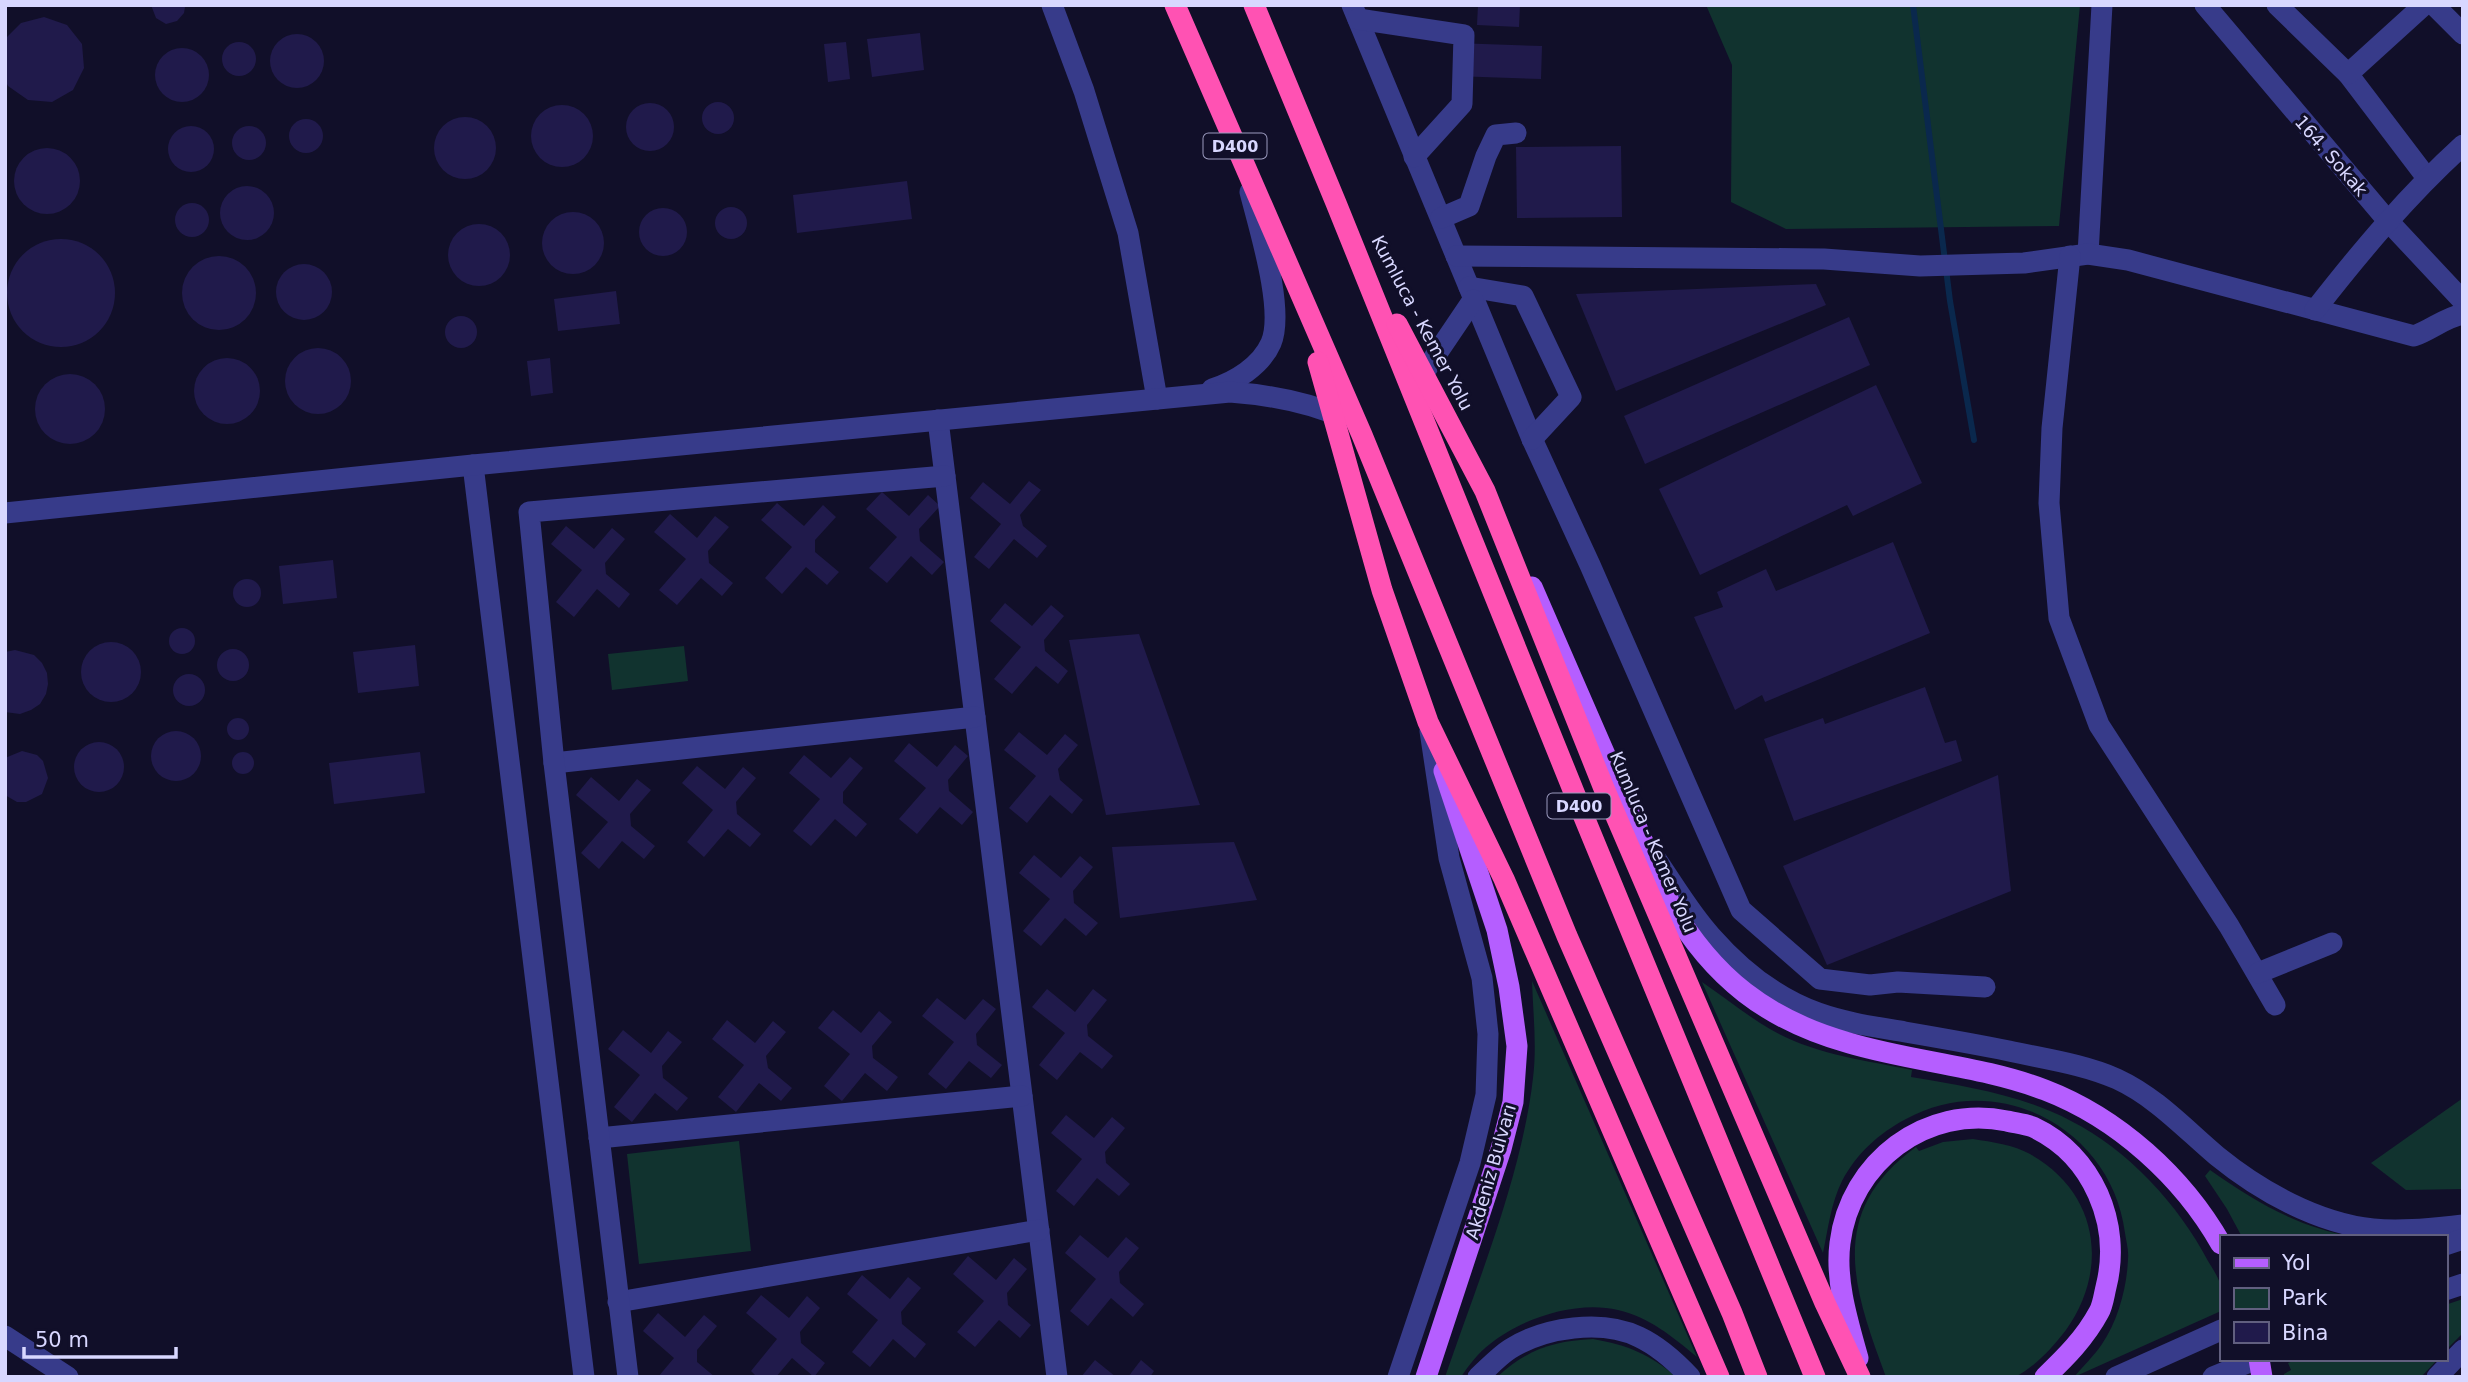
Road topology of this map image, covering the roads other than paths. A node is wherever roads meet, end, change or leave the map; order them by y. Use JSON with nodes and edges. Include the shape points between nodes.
{"nodes":[{"id":1,"x":1052,"y":5,"type":"edge"},
{"id":2,"x":1175,"y":5,"type":"edge"},
{"id":3,"x":1254,"y":5,"type":"edge"},
{"id":4,"x":2102,"y":5,"type":"edge"},
{"id":5,"x":2277,"y":5,"type":"edge"},
{"id":6,"x":2424,"y":5,"type":"edge"},
{"id":7,"x":2434,"y":5,"type":"edge"},
{"id":8,"x":2213,"y":8,"type":"edge"},
{"id":9,"x":1355,"y":12,"type":"edge"},
{"id":10,"x":2463,"y":34,"type":"edge"},
{"id":11,"x":2348,"y":74,"type":"junction"},
{"id":12,"x":1516,"y":133,"type":"dead end"},
{"id":13,"x":2463,"y":145,"type":"edge"},
{"id":14,"x":1414,"y":157,"type":"junction"},
{"id":15,"x":1244,"y":167,"type":"junction"},
{"id":16,"x":2427,"y":178,"type":"junction"},
{"id":17,"x":1441,"y":219,"type":"junction"},
{"id":18,"x":2388,"y":221,"type":"junction"},
{"id":19,"x":1348,"y":233,"type":"junction"},
{"id":20,"x":2079,"y":255,"type":"junction"},
{"id":21,"x":1456,"y":256,"type":"junction"},
{"id":22,"x":1296,"y":286,"type":"junction"},
{"id":23,"x":1471,"y":294,"type":"junction"},
{"id":24,"x":2463,"y":301,"type":"edge"},
{"id":25,"x":2315,"y":310,"type":"junction"},
{"id":26,"x":2463,"y":314,"type":"edge"},
{"id":27,"x":1423,"y":374,"type":"junction"},
{"id":28,"x":1183,"y":396,"type":"junction"},
{"id":29,"x":1157,"y":399,"type":"junction"},
{"id":30,"x":1332,"y":413,"type":"junction"},
{"id":31,"x":938,"y":420,"type":"junction"},
{"id":32,"x":1359,"y":429,"type":"junction"},
{"id":33,"x":1532,"y":439,"type":"junction"},
{"id":34,"x":473,"y":466,"type":"junction"},
{"id":35,"x":945,"y":476,"type":"junction"},
{"id":36,"x":1486,"y":491,"type":"junction"},
{"id":37,"x":5,"y":513,"type":"edge"},
{"id":38,"x":975,"y":717,"type":"junction"},
{"id":39,"x":1428,"y":722,"type":"junction"},
{"id":40,"x":554,"y":763,"type":"junction"},
{"id":41,"x":1640,"y":834,"type":"junction"},
{"id":42,"x":2332,"y":943,"type":"dead end"},
{"id":43,"x":2258,"y":973,"type":"junction"},
{"id":44,"x":1985,"y":987,"type":"dead end"},
{"id":45,"x":2275,"y":1005,"type":"dead end"},
{"id":46,"x":1022,"y":1096,"type":"junction"},
{"id":47,"x":599,"y":1138,"type":"junction"},
{"id":48,"x":2463,"y":1225,"type":"edge"},
{"id":49,"x":1039,"y":1230,"type":"junction"},
{"id":50,"x":2220,"y":1242,"type":"edge"},
{"id":51,"x":618,"y":1302,"type":"junction"},
{"id":52,"x":2212,"y":1334,"type":"edge"},
{"id":53,"x":5,"y":1336,"type":"edge"},
{"id":54,"x":2463,"y":1350,"type":"edge"},
{"id":55,"x":2253,"y":1361,"type":"edge"},
{"id":56,"x":68,"y":1377,"type":"edge"},
{"id":57,"x":584,"y":1377,"type":"edge"},
{"id":58,"x":628,"y":1377,"type":"edge"},
{"id":59,"x":1058,"y":1377,"type":"edge"},
{"id":60,"x":1398,"y":1377,"type":"edge"},
{"id":61,"x":1426,"y":1377,"type":"edge"},
{"id":62,"x":1478,"y":1377,"type":"edge"},
{"id":63,"x":1690,"y":1377,"type":"edge"},
{"id":64,"x":1719,"y":1377,"type":"edge"},
{"id":65,"x":1757,"y":1377,"type":"edge"},
{"id":66,"x":1815,"y":1377,"type":"edge"},
{"id":67,"x":1862,"y":1377,"type":"edge"},
{"id":68,"x":2045,"y":1377,"type":"edge"},
{"id":69,"x":2116,"y":1377,"type":"edge"},
{"id":70,"x":2213,"y":1377,"type":"edge"},
{"id":71,"x":2437,"y":1377,"type":"edge"}],
"edges":[{"from":1,"to":29,"type":"street","via":[[1128,233]]},
{"from":2,"to":15,"type":"highway","number":"D400"},
{"from":3,"to":19,"type":"highway","number":"D400"},
{"from":4,"to":20,"type":"street"},
{"from":5,"to":11,"type":"street"},
{"from":6,"to":11,"type":"street"},
{"from":7,"to":10,"type":"street"},
{"from":8,"to":18,"type":"street","name":"164. Sokak","via":[[2293,111]]},
{"from":9,"to":14,"type":"street"},
{"from":9,"to":14,"type":"street","via":[[1464,35],[1462,104]]},
{"from":11,"to":16,"type":"street"},
{"from":12,"to":17,"type":"street","via":[[1496,135],[1469,206]]},
{"from":13,"to":16,"type":"street"},
{"from":14,"to":17,"type":"street"},
{"from":15,"to":22,"type":"highway","number":"D400"},
{"from":15,"to":28,"type":"street","via":[[1276,310],[1271,343],[1252,369],[1234,380]]},
{"from":16,"to":18,"type":"street"},
{"from":17,"to":21,"type":"street"},
{"from":18,"to":24,"type":"street","name":"164. Sokak"},
{"from":18,"to":25,"type":"street"},
{"from":19,"to":27,"type":"highway","name":"Kumluca - Kemer Yolu","number":"D400"},
{"from":19,"to":66,"type":"highway","name":"Kumluca - Kemer Yolu","number":"D400"},
{"from":20,"to":21,"type":"street","via":[[2024,263],[1920,266],[1824,259]]},
{"from":20,"to":25,"type":"street","via":[[2128,260]]},
{"from":20,"to":43,"type":"street","via":[[2052,428],[2049,503],[2059,618],[2099,726]]},
{"from":21,"to":23,"type":"street"},
{"from":22,"to":30,"type":"highway","number":"D400"},
{"from":22,"to":32,"type":"highway","number":"D400"},
{"from":23,"to":27,"type":"street"},
{"from":23,"to":33,"type":"street"},
{"from":23,"to":33,"type":"street","via":[[1522,296],[1571,397]]},
{"from":25,"to":26,"type":"street","via":[[2414,336]]},
{"from":27,"to":36,"type":"highway","name":"Kumluca - Kemer Yolu","number":"D400"},
{"from":28,"to":29,"type":"street"},
{"from":28,"to":30,"type":"street","via":[[1261,394]]},
{"from":29,"to":31,"type":"street"},
{"from":30,"to":32,"type":"street"},
{"from":30,"to":39,"type":"highway","number":"D400","via":[[1382,590]]},
{"from":31,"to":34,"type":"street"},
{"from":31,"to":35,"type":"street"},
{"from":32,"to":65,"type":"highway","number":"D400","via":[[1567,936]]},
{"from":33,"to":44,"type":"street","via":[[1741,910],[1820,979],[1870,985]]},
{"from":34,"to":37,"type":"street"},
{"from":34,"to":57,"type":"street"},
{"from":35,"to":38,"type":"street"},
{"from":35,"to":40,"type":"street","via":[[529,512]]},
{"from":36,"to":41,"type":"main road","via":[[1549,620]]},
{"from":36,"to":67,"type":"highway","name":"Kumluca - Kemer Yolu","number":"D400","via":[[1603,786],[1825,1303]]},
{"from":38,"to":40,"type":"street"},
{"from":38,"to":46,"type":"street"},
{"from":39,"to":60,"type":"street","via":[[1449,858],[1482,978],[1488,1034],[1486,1095],[1470,1163]]},
{"from":39,"to":61,"type":"main road","name":"Akdeniz Bulvarı","via":[[1497,930],[1517,1046],[1513,1102],[1501,1149]]},
{"from":39,"to":64,"type":"highway","number":"D400","via":[[1504,879]]},
{"from":40,"to":47,"type":"street"},
{"from":41,"to":48,"type":"street","via":[[1711,936],[1768,988],[1817,1013],[2104,1074],[2170,1113],[2218,1157],[2266,1191],[2315,1214],[2372,1229]]},
{"from":41,"to":50,"type":"main road","via":[[1687,933],[1751,999],[1794,1024],[1850,1043],[2011,1079],[2081,1107],[2153,1160],[2193,1203]]},
{"from":42,"to":43,"type":"street"},
{"from":43,"to":45,"type":"street"},
{"from":46,"to":47,"type":"street"},
{"from":46,"to":49,"type":"street"},
{"from":47,"to":51,"type":"street"},
{"from":49,"to":51,"type":"street"},
{"from":49,"to":59,"type":"street"},
{"from":51,"to":58,"type":"street"},
{"from":52,"to":69,"type":"street"},
{"from":53,"to":56,"type":"street"},
{"from":54,"to":71,"type":"street"},
{"from":55,"to":70,"type":"street"},
{"from":62,"to":63,"type":"street","via":[[1509,1349],[1547,1332],[1595,1326],[1639,1337]]},
{"from":67,"to":68,"type":"main road","via":[[1840,1272],[1840,1244],[1848,1211],[1869,1171],[1903,1139],[1945,1121],[1987,1117],[2032,1127],[2068,1151],[2094,1183],[2109,1224],[2111,1266],[2101,1310],[2076,1349]]}]}
